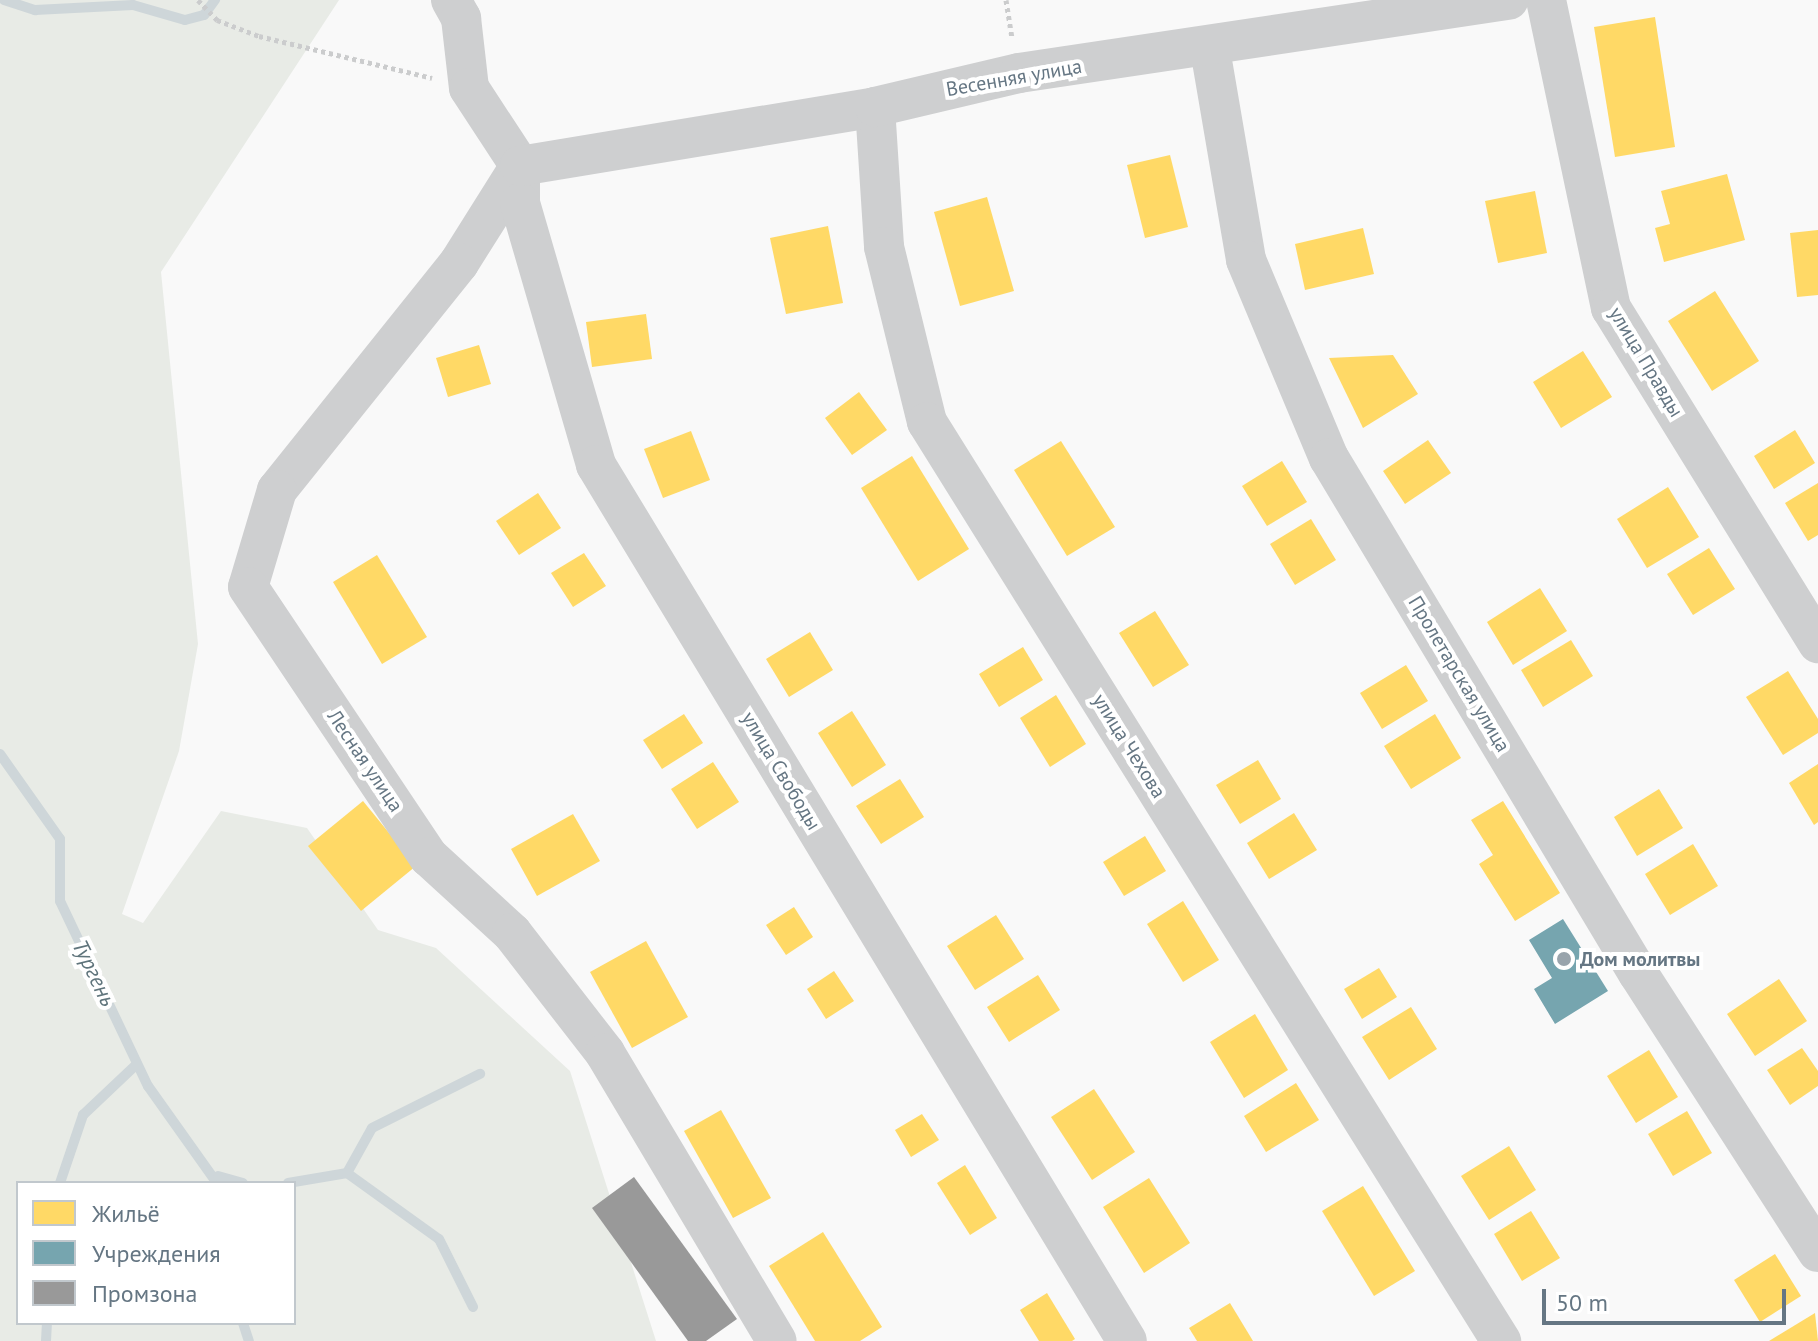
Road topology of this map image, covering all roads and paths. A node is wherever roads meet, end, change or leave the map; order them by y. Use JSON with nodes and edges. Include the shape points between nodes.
{"nodes":[{"id":1,"x":198,"y":0,"type":"edge"},
{"id":2,"x":451,"y":0,"type":"edge"},
{"id":3,"x":1509,"y":0,"type":"edge"},
{"id":4,"x":1546,"y":0,"type":"edge"},
{"id":5,"x":1210,"y":49,"type":"junction"},
{"id":6,"x":469,"y":88,"type":"junction"},
{"id":7,"x":875,"y":107,"type":"junction"},
{"id":8,"x":520,"y":166,"type":"junction"},
{"id":9,"x":1818,"y":643,"type":"edge"},
{"id":10,"x":1818,"y":1252,"type":"edge"},
{"id":11,"x":777,"y":1341,"type":"edge"},
{"id":12,"x":1127,"y":1341,"type":"edge"},
{"id":13,"x":1501,"y":1341,"type":"edge"}],
"edges":[{"from":1,"to":6,"type":"path","via":[[217,20]]},
{"from":2,"to":6,"type":"street","via":[[461,18]]},
{"from":3,"to":5,"type":"street","name":"Весенняя улица"},
{"from":4,"to":9,"type":"street","name":"улица Правды","via":[[1611,308]]},
{"from":5,"to":7,"type":"street","name":"Весенняя улица","via":[[1019,73]]},
{"from":5,"to":10,"type":"street","name":"Пролетарская улица","via":[[1246,260],[1329,458],[1638,973]]},
{"from":6,"to":8,"type":"street"},
{"from":7,"to":8,"type":"street","name":"Весенняя улица"},
{"from":7,"to":13,"type":"street","name":"улица Чехова","via":[[884,247],[927,422]]},
{"from":8,"to":11,"type":"street","name":"Лесная улица","via":[[459,263],[277,490],[248,587],[429,857],[512,933],[605,1053]]},
{"from":8,"to":12,"type":"street","name":"улица Свободы","via":[[520,203],[596,465]]}]}
